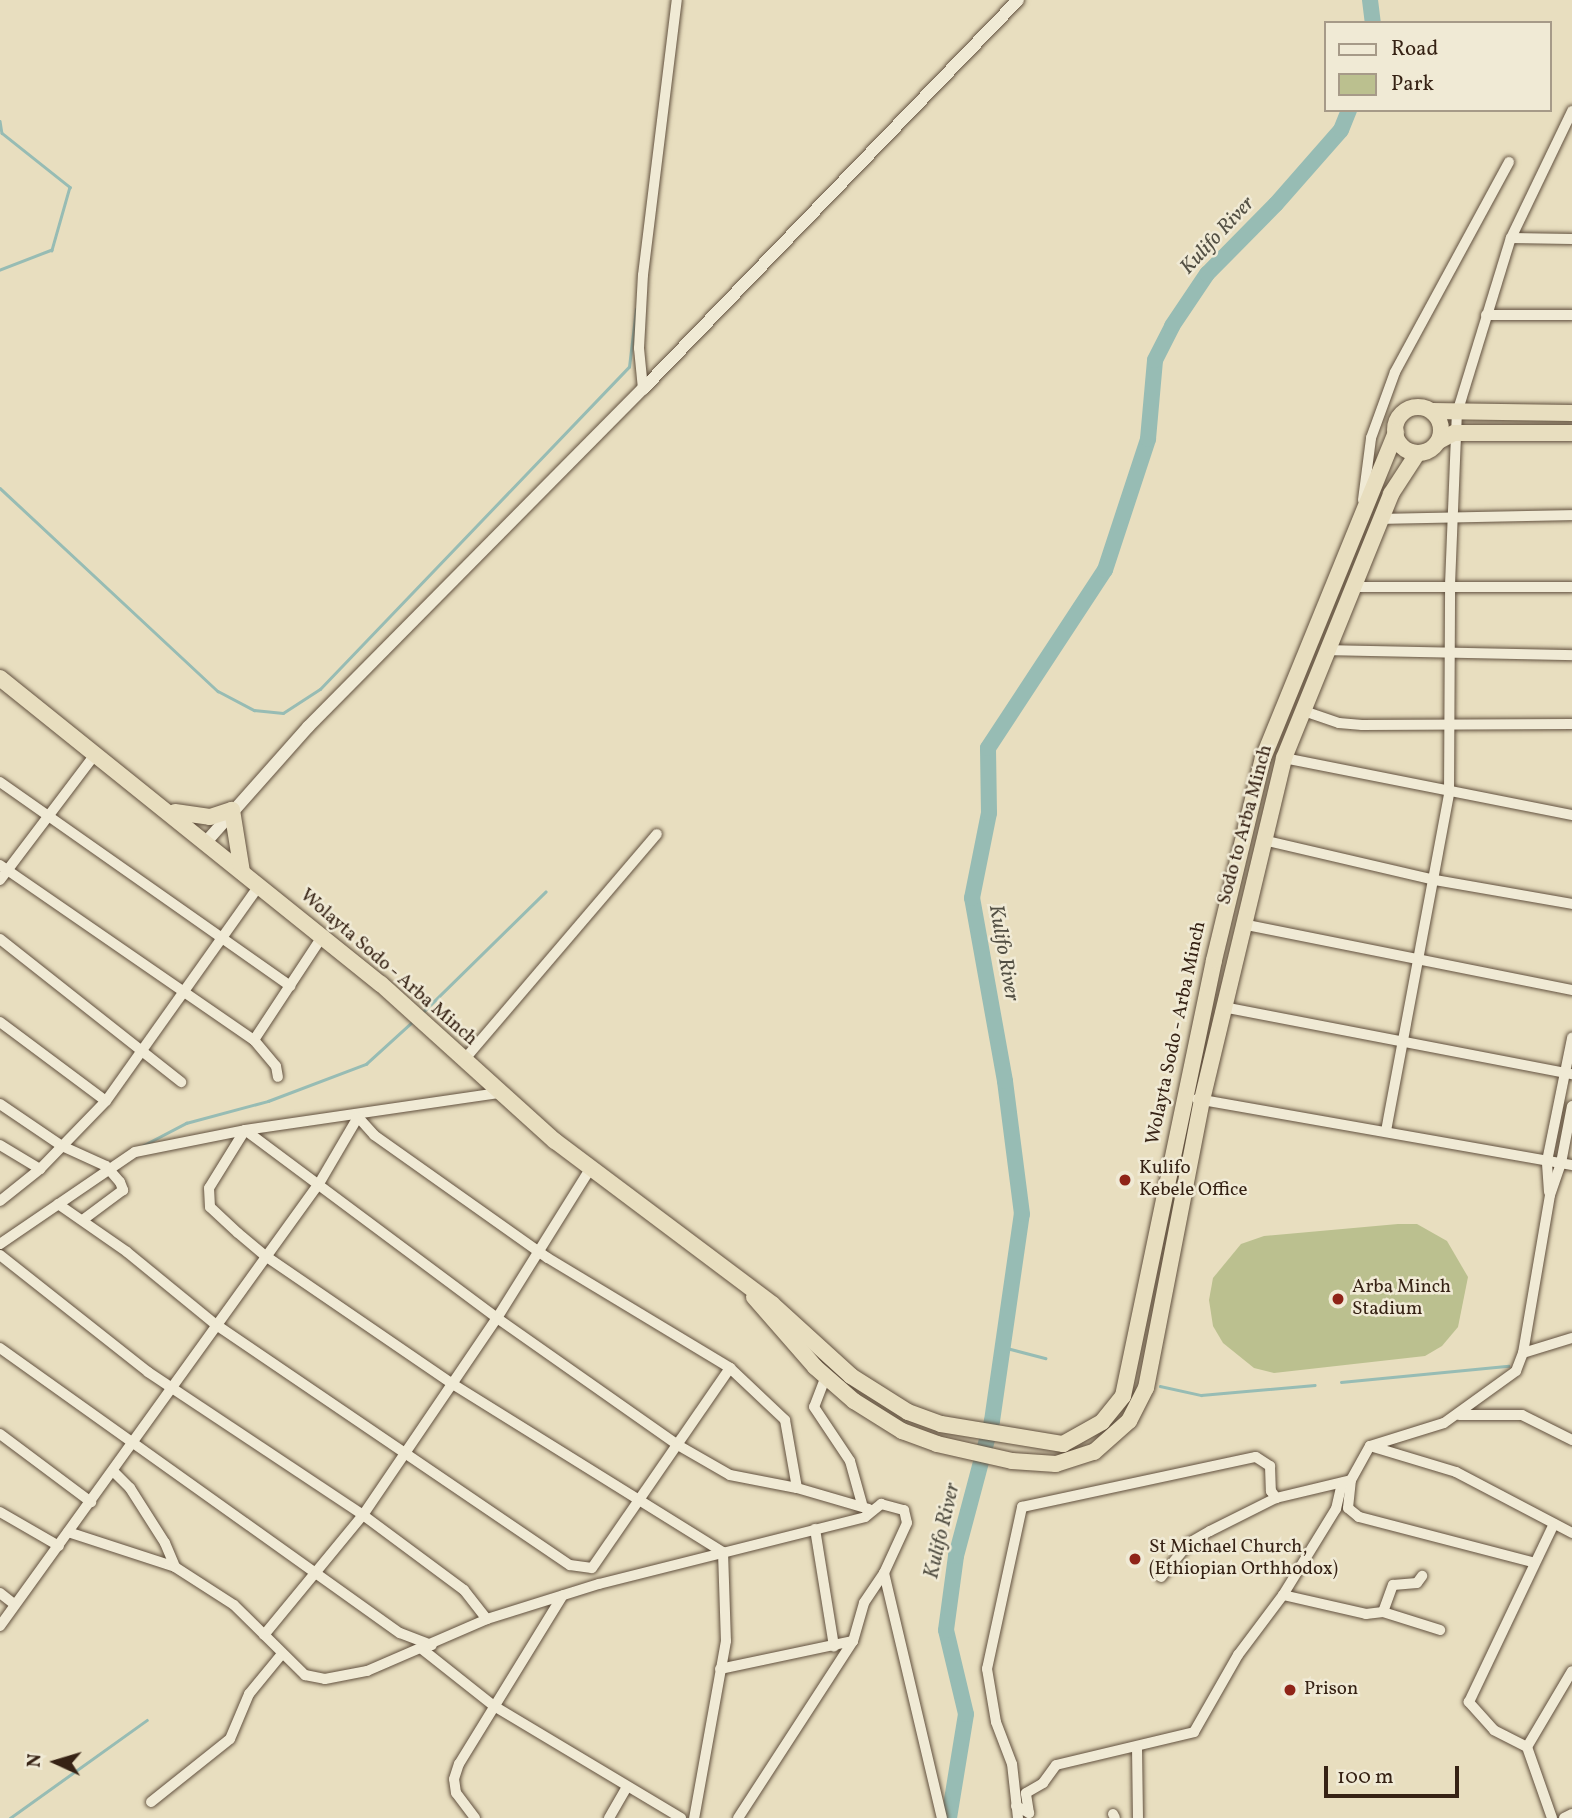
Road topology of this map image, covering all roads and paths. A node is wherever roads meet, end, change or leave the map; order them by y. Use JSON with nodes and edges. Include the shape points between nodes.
{"nodes":[{"id":1,"x":677,"y":0,"type":"edge"},
{"id":2,"x":1018,"y":0,"type":"edge"},
{"id":3,"x":1572,"y":111,"type":"edge"},
{"id":4,"x":1509,"y":162,"type":"dead end"},
{"id":5,"x":1511,"y":238,"type":"junction"},
{"id":6,"x":1572,"y":239,"type":"edge"},
{"id":7,"x":1486,"y":315,"type":"junction"},
{"id":8,"x":1572,"y":315,"type":"edge"},
{"id":9,"x":643,"y":390,"type":"junction"},
{"id":10,"x":1432,"y":411,"type":"junction"},
{"id":11,"x":1457,"y":413,"type":"junction"},
{"id":12,"x":1572,"y":414,"type":"edge"},
{"id":13,"x":1396,"y":432,"type":"junction"},
{"id":14,"x":1572,"y":433,"type":"edge"},
{"id":15,"x":1446,"y":437,"type":"junction"},
{"id":16,"x":1417,"y":454,"type":"junction"},
{"id":17,"x":1361,"y":515,"type":"junction"},
{"id":18,"x":1452,"y":515,"type":"junction"},
{"id":19,"x":1572,"y":516,"type":"edge"},
{"id":20,"x":1382,"y":519,"type":"junction"},
{"id":21,"x":1450,"y":585,"type":"junction"},
{"id":22,"x":1353,"y":587,"type":"junction"},
{"id":23,"x":1572,"y":587,"type":"edge"},
{"id":24,"x":1327,"y":650,"type":"junction"},
{"id":25,"x":1451,"y":654,"type":"junction"},
{"id":26,"x":1572,"y":656,"type":"edge"},
{"id":27,"x":0,"y":678,"type":"edge"},
{"id":28,"x":1288,"y":691,"type":"junction"},
{"id":29,"x":1303,"y":705,"type":"junction"},
{"id":30,"x":1572,"y":724,"type":"edge"},
{"id":31,"x":1451,"y":727,"type":"junction"},
{"id":32,"x":96,"y":752,"type":"junction"},
{"id":33,"x":1284,"y":758,"type":"junction"},
{"id":34,"x":0,"y":782,"type":"edge"},
{"id":35,"x":1449,"y":794,"type":"junction"},
{"id":36,"x":169,"y":810,"type":"junction"},
{"id":37,"x":232,"y":810,"type":"junction"},
{"id":38,"x":1572,"y":815,"type":"edge"},
{"id":39,"x":46,"y":817,"type":"junction"},
{"id":40,"x":657,"y":834,"type":"dead end"},
{"id":41,"x":1264,"y":840,"type":"junction"},
{"id":42,"x":206,"y":842,"type":"junction"},
{"id":43,"x":3,"y":868,"type":"edge"},
{"id":44,"x":242,"y":872,"type":"junction"},
{"id":45,"x":0,"y":880,"type":"edge"},
{"id":46,"x":1435,"y":880,"type":"junction"},
{"id":47,"x":260,"y":886,"type":"junction"},
{"id":48,"x":1572,"y":904,"type":"edge"},
{"id":49,"x":1242,"y":924,"type":"junction"},
{"id":50,"x":322,"y":937,"type":"junction"},
{"id":51,"x":0,"y":939,"type":"edge"},
{"id":52,"x":221,"y":940,"type":"junction"},
{"id":53,"x":1420,"y":960,"type":"junction"},
{"id":54,"x":290,"y":986,"type":"junction"},
{"id":55,"x":184,"y":988,"type":"junction"},
{"id":56,"x":1572,"y":990,"type":"edge"},
{"id":57,"x":1223,"y":1007,"type":"junction"},
{"id":58,"x":0,"y":1022,"type":"edge"},
{"id":59,"x":1572,"y":1038,"type":"edge"},
{"id":60,"x":254,"y":1040,"type":"junction"},
{"id":61,"x":1406,"y":1042,"type":"junction"},
{"id":62,"x":143,"y":1048,"type":"junction"},
{"id":63,"x":464,"y":1060,"type":"junction"},
{"id":64,"x":1569,"y":1073,"type":"edge"},
{"id":65,"x":278,"y":1077,"type":"dead end"},
{"id":66,"x":181,"y":1082,"type":"dead end"},
{"id":67,"x":500,"y":1093,"type":"junction"},
{"id":68,"x":1185,"y":1095,"type":"junction"},
{"id":69,"x":1202,"y":1100,"type":"junction"},
{"id":70,"x":106,"y":1101,"type":"junction"},
{"id":71,"x":0,"y":1104,"type":"edge"},
{"id":72,"x":1572,"y":1105,"type":"edge"},
{"id":73,"x":358,"y":1117,"type":"junction"},
{"id":74,"x":245,"y":1130,"type":"junction"},
{"id":75,"x":1386,"y":1131,"type":"junction"},
{"id":76,"x":0,"y":1145,"type":"edge"},
{"id":77,"x":62,"y":1146,"type":"junction"},
{"id":78,"x":1547,"y":1161,"type":"junction"},
{"id":79,"x":1567,"y":1164,"type":"edge"},
{"id":80,"x":40,"y":1169,"type":"junction"},
{"id":81,"x":110,"y":1169,"type":"junction"},
{"id":82,"x":590,"y":1169,"type":"junction"},
{"id":83,"x":320,"y":1182,"type":"junction"},
{"id":84,"x":1550,"y":1195,"type":"junction"},
{"id":85,"x":0,"y":1201,"type":"edge"},
{"id":86,"x":58,"y":1204,"type":"junction"},
{"id":87,"x":84,"y":1219,"type":"junction"},
{"id":88,"x":1155,"y":1233,"type":"junction"},
{"id":89,"x":1174,"y":1237,"type":"junction"},
{"id":90,"x":0,"y":1244,"type":"edge"},
{"id":91,"x":539,"y":1251,"type":"junction"},
{"id":92,"x":0,"y":1255,"type":"edge"},
{"id":93,"x":264,"y":1255,"type":"junction"},
{"id":94,"x":749,"y":1290,"type":"junction"},
{"id":95,"x":497,"y":1318,"type":"junction"},
{"id":96,"x":215,"y":1324,"type":"junction"},
{"id":97,"x":1572,"y":1338,"type":"edge"},
{"id":98,"x":0,"y":1348,"type":"edge"},
{"id":99,"x":1523,"y":1353,"type":"junction"},
{"id":100,"x":730,"y":1368,"type":"junction"},
{"id":101,"x":826,"y":1376,"type":"junction"},
{"id":102,"x":451,"y":1383,"type":"junction"},
{"id":103,"x":173,"y":1389,"type":"junction"},
{"id":104,"x":1458,"y":1415,"type":"junction"},
{"id":105,"x":0,"y":1434,"type":"edge"},
{"id":106,"x":1572,"y":1440,"type":"edge"},
{"id":107,"x":135,"y":1443,"type":"junction"},
{"id":108,"x":676,"y":1444,"type":"junction"},
{"id":109,"x":937,"y":1444,"type":"joint"},
{"id":110,"x":1370,"y":1446,"type":"junction"},
{"id":111,"x":404,"y":1452,"type":"junction"},
{"id":112,"x":114,"y":1472,"type":"junction"},
{"id":113,"x":1347,"y":1482,"type":"junction"},
{"id":114,"x":797,"y":1488,"type":"junction"},
{"id":115,"x":639,"y":1496,"type":"junction"},
{"id":116,"x":1276,"y":1498,"type":"junction"},
{"id":117,"x":91,"y":1502,"type":"junction"},
{"id":118,"x":866,"y":1506,"type":"junction"},
{"id":119,"x":1,"y":1514,"type":"edge"},
{"id":120,"x":363,"y":1515,"type":"junction"},
{"id":121,"x":1553,"y":1524,"type":"junction"},
{"id":122,"x":815,"y":1529,"type":"junction"},
{"id":123,"x":68,"y":1532,"type":"junction"},
{"id":124,"x":1572,"y":1533,"type":"edge"},
{"id":125,"x":59,"y":1546,"type":"junction"},
{"id":126,"x":723,"y":1552,"type":"junction"},
{"id":127,"x":1532,"y":1562,"type":"junction"},
{"id":128,"x":175,"y":1567,"type":"junction"},
{"id":129,"x":592,"y":1568,"type":"junction"},
{"id":130,"x":884,"y":1573,"type":"junction"},
{"id":131,"x":318,"y":1574,"type":"junction"},
{"id":132,"x":1422,"y":1576,"type":"dead end"},
{"id":133,"x":1161,"y":1577,"type":"dead end"},
{"id":134,"x":599,"y":1584,"type":"junction"},
{"id":135,"x":0,"y":1593,"type":"edge"},
{"id":136,"x":562,"y":1595,"type":"junction"},
{"id":137,"x":1283,"y":1595,"type":"junction"},
{"id":138,"x":14,"y":1604,"type":"junction"},
{"id":139,"x":1383,"y":1612,"type":"junction"},
{"id":140,"x":487,"y":1619,"type":"junction"},
{"id":141,"x":0,"y":1626,"type":"edge"},
{"id":142,"x":1440,"y":1630,"type":"dead end"},
{"id":143,"x":264,"y":1635,"type":"junction"},
{"id":144,"x":853,"y":1641,"type":"junction"},
{"id":145,"x":432,"y":1645,"type":"junction"},
{"id":146,"x":834,"y":1646,"type":"junction"},
{"id":147,"x":422,"y":1649,"type":"junction"},
{"id":148,"x":281,"y":1655,"type":"junction"},
{"id":149,"x":720,"y":1669,"type":"junction"},
{"id":150,"x":1572,"y":1671,"type":"edge"},
{"id":151,"x":494,"y":1706,"type":"junction"},
{"id":152,"x":1137,"y":1747,"type":"junction"},
{"id":153,"x":1527,"y":1747,"type":"junction"},
{"id":154,"x":626,"y":1789,"type":"junction"},
{"id":155,"x":151,"y":1802,"type":"dead end"},
{"id":156,"x":1016,"y":1806,"type":"junction"},
{"id":157,"x":1572,"y":1814,"type":"edge"},
{"id":158,"x":475,"y":1818,"type":"edge"},
{"id":159,"x":609,"y":1818,"type":"edge"},
{"id":160,"x":681,"y":1818,"type":"edge"},
{"id":161,"x":694,"y":1818,"type":"edge"},
{"id":162,"x":738,"y":1818,"type":"edge"},
{"id":163,"x":942,"y":1818,"type":"edge"},
{"id":164,"x":1018,"y":1818,"type":"edge"},
{"id":165,"x":1138,"y":1818,"type":"edge"},
{"id":166,"x":1552,"y":1818,"type":"edge"},
{"id":167,"x":1564,"y":1818,"type":"edge"}],
"edges":[{"from":1,"to":9,"type":"street","via":[[645,250],[639,348]]},
{"from":2,"to":9,"type":"street"},
{"from":3,"to":5,"type":"street"},
{"from":4,"to":17,"type":"street","via":[[1461,244],[1382,403],[1371,438]]},
{"from":5,"to":6,"type":"street"},
{"from":5,"to":7,"type":"street"},
{"from":7,"to":8,"type":"street"},
{"from":7,"to":11,"type":"street"},
{"from":9,"to":37,"type":"street","via":[[308,727]]},
{"from":10,"to":11,"type":"highway","name":"Wolayta Sodo - Arba Minch"},
{"from":10,"to":13,"type":"highway","name":"Wolayta Sodo - Arba Minch","via":[[1419,406],[1406,410],[1397,420]]},
{"from":10,"to":15,"type":"highway"},
{"from":11,"to":12,"type":"highway","name":"Wolayta Sodo - Arba Minch"},
{"from":11,"to":15,"type":"street"},
{"from":13,"to":16,"type":"highway","via":[[1402,448]]},
{"from":13,"to":17,"type":"highway","name":"Wolayta Sodo - Arba Minch"},
{"from":14,"to":15,"type":"highway"},
{"from":15,"to":16,"type":"highway"},
{"from":15,"to":18,"type":"street"},
{"from":16,"to":20,"type":"highway","name":"Sodo to Arba Minch","via":[[1404,469]]},
{"from":17,"to":28,"type":"highway","name":"Wolayta Sodo - Arba Minch"},
{"from":18,"to":19,"type":"street"},
{"from":18,"to":20,"type":"street"},
{"from":18,"to":21,"type":"street"},
{"from":20,"to":22,"type":"highway","name":"Sodo to Arba Minch"},
{"from":21,"to":22,"type":"street"},
{"from":21,"to":23,"type":"street"},
{"from":21,"to":25,"type":"street"},
{"from":22,"to":24,"type":"highway","name":"Sodo to Arba Minch"},
{"from":24,"to":25,"type":"street"},
{"from":24,"to":29,"type":"highway","name":"Sodo to Arba Minch"},
{"from":25,"to":26,"type":"street"},
{"from":25,"to":31,"type":"street"},
{"from":27,"to":32,"type":"highway","name":"Wolayta Sodo - Arba Minch"},
{"from":28,"to":29,"type":"highway"},
{"from":28,"to":68,"type":"highway","name":"Wolayta Sodo - Arba Minch","via":[[1263,758]]},
{"from":29,"to":31,"type":"street","via":[[1339,723]]},
{"from":29,"to":33,"type":"highway","name":"Sodo to Arba Minch"},
{"from":30,"to":31,"type":"street"},
{"from":31,"to":35,"type":"street"},
{"from":32,"to":36,"type":"highway","name":"Wolayta Sodo - Arba Minch"},
{"from":32,"to":39,"type":"street"},
{"from":33,"to":35,"type":"street"},
{"from":33,"to":41,"type":"highway","name":"Sodo to Arba Minch"},
{"from":34,"to":39,"type":"street"},
{"from":35,"to":38,"type":"street"},
{"from":35,"to":46,"type":"street"},
{"from":36,"to":37,"type":"highway","via":[[210,817]]},
{"from":36,"to":42,"type":"highway","name":"Wolayta Sodo - Arba Minch"},
{"from":37,"to":42,"type":"street"},
{"from":37,"to":44,"type":"highway"},
{"from":39,"to":43,"type":"street"},
{"from":39,"to":52,"type":"street"},
{"from":40,"to":63,"type":"street"},
{"from":41,"to":46,"type":"street"},
{"from":41,"to":49,"type":"highway","name":"Sodo to Arba Minch"},
{"from":42,"to":44,"type":"highway","name":"Wolayta Sodo - Arba Minch"},
{"from":43,"to":45,"type":"street"},
{"from":43,"to":55,"type":"street"},
{"from":44,"to":47,"type":"highway","name":"Wolayta Sodo - Arba Minch"},
{"from":46,"to":48,"type":"street"},
{"from":46,"to":53,"type":"street"},
{"from":47,"to":50,"type":"highway","name":"Wolayta Sodo - Arba Minch"},
{"from":47,"to":52,"type":"street"},
{"from":49,"to":53,"type":"street"},
{"from":49,"to":57,"type":"highway","name":"Sodo to Arba Minch"},
{"from":50,"to":54,"type":"street"},
{"from":50,"to":63,"type":"highway","name":"Wolayta Sodo - Arba Minch"},
{"from":51,"to":62,"type":"street"},
{"from":52,"to":54,"type":"street"},
{"from":52,"to":55,"type":"street"},
{"from":53,"to":56,"type":"street"},
{"from":53,"to":61,"type":"street"},
{"from":54,"to":60,"type":"street"},
{"from":55,"to":60,"type":"street"},
{"from":55,"to":62,"type":"street"},
{"from":57,"to":61,"type":"street"},
{"from":57,"to":69,"type":"highway","name":"Sodo to Arba Minch"},
{"from":58,"to":70,"type":"street"},
{"from":59,"to":64,"type":"street"},
{"from":60,"to":65,"type":"street","via":[[276,1066]]},
{"from":61,"to":64,"type":"street"},
{"from":61,"to":75,"type":"street"},
{"from":62,"to":66,"type":"street"},
{"from":62,"to":70,"type":"street"},
{"from":63,"to":67,"type":"highway","name":"Wolayta Sodo - Arba Minch"},
{"from":64,"to":78,"type":"street"},
{"from":67,"to":73,"type":"street"},
{"from":67,"to":82,"type":"highway","name":"Wolayta Sodo - Arba Minch"},
{"from":68,"to":69,"type":"street"},
{"from":68,"to":88,"type":"highway","name":"Wolayta Sodo - Arba Minch"},
{"from":69,"to":75,"type":"street"},
{"from":69,"to":89,"type":"highway","name":"Sodo to Arba Minch"},
{"from":70,"to":77,"type":"street"},
{"from":71,"to":77,"type":"street"},
{"from":72,"to":79,"type":"street"},
{"from":73,"to":74,"type":"street"},
{"from":73,"to":83,"type":"street"},
{"from":73,"to":91,"type":"street","via":[[374,1135]]},
{"from":74,"to":81,"type":"street","via":[[135,1152]]},
{"from":74,"to":83,"type":"street"},
{"from":74,"to":93,"type":"street","via":[[209,1188],[211,1207]]},
{"from":75,"to":78,"type":"street"},
{"from":76,"to":80,"type":"street"},
{"from":77,"to":80,"type":"street"},
{"from":77,"to":81,"type":"street"},
{"from":78,"to":79,"type":"street"},
{"from":78,"to":84,"type":"street"},
{"from":79,"to":84,"type":"street"},
{"from":80,"to":85,"type":"street"},
{"from":81,"to":86,"type":"street"},
{"from":81,"to":87,"type":"street","via":[[123,1191]]},
{"from":82,"to":91,"type":"street"},
{"from":82,"to":94,"type":"highway","name":"Wolayta Sodo - Arba Minch"},
{"from":83,"to":93,"type":"street"},
{"from":83,"to":95,"type":"street"},
{"from":84,"to":99,"type":"street"},
{"from":86,"to":87,"type":"street"},
{"from":86,"to":90,"type":"street"},
{"from":87,"to":96,"type":"street"},
{"from":88,"to":89,"type":"highway"},
{"from":88,"to":94,"type":"highway","name":"Wolayta Sodo - Arba Minch","via":[[1123,1396],[1102,1422],[1074,1441],[1016,1440],[941,1424],[881,1396]]},
{"from":89,"to":109,"type":"highway","name":"Sodo to Arba Minch","via":[[1146,1388],[1129,1422],[1094,1452],[1056,1464],[1012,1461]]},
{"from":91,"to":95,"type":"street"},
{"from":91,"to":100,"type":"street"},
{"from":92,"to":103,"type":"street"},
{"from":93,"to":96,"type":"street"},
{"from":93,"to":102,"type":"street"},
{"from":94,"to":101,"type":"highway","name":"Wolayta Sodo - Arba Minch"},
{"from":95,"to":102,"type":"street"},
{"from":95,"to":108,"type":"street"},
{"from":96,"to":103,"type":"street"},
{"from":96,"to":111,"type":"street"},
{"from":97,"to":99,"type":"street"},
{"from":98,"to":107,"type":"street"},
{"from":99,"to":104,"type":"street","via":[[1516,1371]]},
{"from":100,"to":108,"type":"street"},
{"from":100,"to":114,"type":"street","via":[[785,1420]]},
{"from":101,"to":109,"type":"highway","name":"Wolayta Sodo - Arba Minch","via":[[877,1416]]},
{"from":101,"to":118,"type":"street","via":[[814,1407],[850,1461]]},
{"from":102,"to":111,"type":"street"},
{"from":102,"to":115,"type":"street"},
{"from":103,"to":107,"type":"street"},
{"from":103,"to":120,"type":"street"},
{"from":104,"to":106,"type":"street","via":[[1522,1415]]},
{"from":104,"to":110,"type":"street"},
{"from":105,"to":117,"type":"street"},
{"from":107,"to":112,"type":"street"},
{"from":107,"to":131,"type":"street"},
{"from":108,"to":114,"type":"street","via":[[730,1475]]},
{"from":108,"to":115,"type":"street"},
{"from":110,"to":113,"type":"street"},
{"from":110,"to":121,"type":"street","via":[[1456,1472]]},
{"from":111,"to":120,"type":"street"},
{"from":111,"to":129,"type":"street","via":[[569,1565]]},
{"from":112,"to":117,"type":"street"},
{"from":112,"to":128,"type":"street","via":[[130,1488]]},
{"from":113,"to":116,"type":"street"},
{"from":113,"to":127,"type":"street","via":[[1352,1514]]},
{"from":113,"to":137,"type":"street","via":[[1336,1509]]},
{"from":114,"to":118,"type":"street"},
{"from":115,"to":126,"type":"street"},
{"from":115,"to":129,"type":"street"},
{"from":116,"to":133,"type":"street","via":[[1189,1543]]},
{"from":116,"to":156,"type":"street","via":[[1271,1491],[1270,1466],[1256,1457],[1022,1507],[987,1669],[996,1722],[1012,1764]]},
{"from":117,"to":123,"type":"street"},
{"from":118,"to":122,"type":"street","via":[[865,1517]]},
{"from":118,"to":130,"type":"street","via":[[891,1505],[904,1510],[907,1523]]},
{"from":119,"to":125,"type":"street"},
{"from":120,"to":131,"type":"street"},
{"from":120,"to":140,"type":"street","via":[[464,1590]]},
{"from":121,"to":124,"type":"street"},
{"from":121,"to":127,"type":"street"},
{"from":122,"to":126,"type":"street"},
{"from":122,"to":146,"type":"street"},
{"from":123,"to":125,"type":"street"},
{"from":123,"to":128,"type":"street"},
{"from":125,"to":138,"type":"street"},
{"from":126,"to":134,"type":"street"},
{"from":126,"to":149,"type":"street","via":[[728,1622]]},
{"from":127,"to":153,"type":"street","via":[[1469,1702],[1494,1730]]},
{"from":128,"to":143,"type":"street","via":[[234,1605]]},
{"from":129,"to":134,"type":"street"},
{"from":130,"to":144,"type":"street","via":[[864,1603]]},
{"from":130,"to":163,"type":"street"},
{"from":131,"to":143,"type":"street"},
{"from":131,"to":145,"type":"street","via":[[400,1633]]},
{"from":132,"to":139,"type":"street","via":[[1417,1583],[1392,1586]]},
{"from":134,"to":136,"type":"street"},
{"from":135,"to":138,"type":"street"},
{"from":136,"to":140,"type":"street"},
{"from":136,"to":151,"type":"street"},
{"from":137,"to":139,"type":"street","via":[[1366,1614]]},
{"from":137,"to":152,"type":"street","via":[[1238,1655],[1194,1732]]},
{"from":138,"to":141,"type":"street"},
{"from":139,"to":142,"type":"street"},
{"from":140,"to":145,"type":"street"},
{"from":143,"to":148,"type":"street"},
{"from":144,"to":146,"type":"street"},
{"from":144,"to":162,"type":"street"},
{"from":145,"to":147,"type":"street"},
{"from":146,"to":149,"type":"street"},
{"from":147,"to":148,"type":"street","via":[[367,1671],[325,1679],[305,1675]]},
{"from":147,"to":151,"type":"street"},
{"from":148,"to":155,"type":"street","via":[[249,1694],[230,1739]]},
{"from":149,"to":161,"type":"street"},
{"from":150,"to":153,"type":"street"},
{"from":151,"to":154,"type":"street"},
{"from":151,"to":158,"type":"street","via":[[454,1779],[456,1793]]},
{"from":152,"to":156,"type":"street","via":[[1056,1766],[1043,1783],[1026,1793],[1029,1813]]},
{"from":152,"to":165,"type":"street"},
{"from":153,"to":166,"type":"street"},
{"from":154,"to":159,"type":"street"},
{"from":154,"to":160,"type":"street"},
{"from":156,"to":164,"type":"street"},
{"from":157,"to":167,"type":"street"}]}
